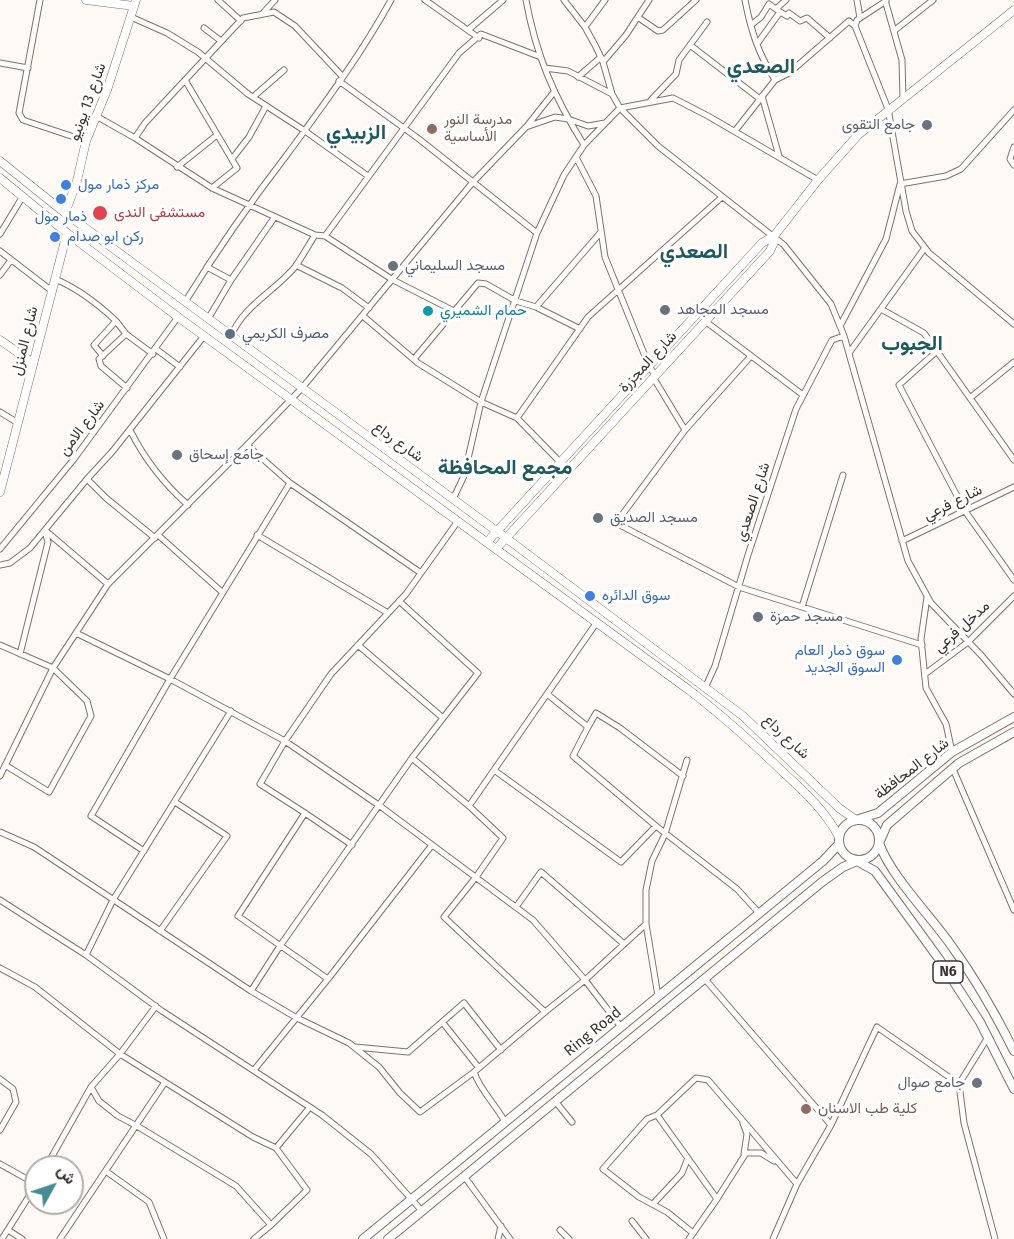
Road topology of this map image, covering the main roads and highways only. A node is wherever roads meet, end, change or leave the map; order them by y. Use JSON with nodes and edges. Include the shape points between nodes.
{"nodes":[{"id":1,"x":86,"y":0,"type":"edge"},
{"id":2,"x":135,"y":3,"type":"edge"},
{"id":3,"x":1014,"y":10,"type":"edge"},
{"id":4,"x":0,"y":161,"type":"edge"},
{"id":5,"x":0,"y":178,"type":"edge"},
{"id":6,"x":65,"y":213,"type":"junction"},
{"id":7,"x":67,"y":232,"type":"junction"},
{"id":8,"x":774,"y":236,"type":"junction"},
{"id":9,"x":0,"y":340,"type":"edge"},
{"id":10,"x":33,"y":363,"type":"junction"},
{"id":11,"x":0,"y":492,"type":"edge"},
{"id":12,"x":497,"y":531,"type":"junction"},
{"id":13,"x":506,"y":538,"type":"junction"},
{"id":14,"x":487,"y":542,"type":"junction"},
{"id":15,"x":496,"y":549,"type":"junction"},
{"id":16,"x":1014,"y":717,"type":"edge"},
{"id":17,"x":994,"y":729,"type":"junction"},
{"id":18,"x":1014,"y":732,"type":"edge"},
{"id":19,"x":1000,"y":740,"type":"junction"},
{"id":20,"x":856,"y":820,"type":"junction"},
{"id":21,"x":839,"y":840,"type":"junction"},
{"id":22,"x":879,"y":843,"type":"junction"},
{"id":23,"x":857,"y":861,"type":"junction"},
{"id":24,"x":928,"y":914,"type":"junction"},
{"id":25,"x":915,"y":926,"type":"junction"},
{"id":26,"x":1014,"y":1050,"type":"edge"},
{"id":27,"x":1014,"y":1089,"type":"edge"},
{"id":28,"x":542,"y":1092,"type":"junction"},
{"id":29,"x":553,"y":1103,"type":"junction"},
{"id":30,"x":363,"y":1239,"type":"edge"},
{"id":31,"x":388,"y":1239,"type":"edge"}],
"edges":[{"from":1,"to":2,"type":"main road"},
{"from":2,"to":6,"type":"main road","name":"شارع 13 يونيو"},
{"from":3,"to":8,"type":"main road","via":[[858,135]]},
{"from":4,"to":6,"type":"main road","name":"شارع رداع"},
{"from":5,"to":7,"type":"main road","name":"شارع رداع"},
{"from":6,"to":12,"type":"main road","name":"شارع رداع"},
{"from":7,"to":10,"type":"main road","name":"شارع المنزل"},
{"from":7,"to":14,"type":"main road","name":"شارع رداع"},
{"from":8,"to":12,"type":"main road","name":"شارع المجزرة","via":[[762,243]]},
{"from":8,"to":13,"type":"main road","name":"شارع المجزرة","via":[[770,251]]},
{"from":9,"to":10,"type":"main road"},
{"from":10,"to":11,"type":"main road","name":"شارع المنزل"},
{"from":12,"to":13,"type":"main road","name":"شارع رداع"},
{"from":12,"to":14,"type":"main road","name":"شارع المجزرة"},
{"from":13,"to":15,"type":"main road","name":"شارع المجزرة"},
{"from":13,"to":20,"type":"main road","name":"شارع رداع","via":[[743,716]]},
{"from":14,"to":15,"type":"main road","name":"شارع رداع"},
{"from":15,"to":21,"type":"main road","name":"شارع رداع","via":[[736,727],[805,793],[832,823]]},
{"from":16,"to":17,"type":"main road","name":"شارع المحافظة"},
{"from":17,"to":19,"type":"main road"},
{"from":17,"to":20,"type":"main road","name":"شارع المحافظة","via":[[952,752],[878,813]]},
{"from":18,"to":19,"type":"main road","name":"شارع المحافظة"},
{"from":19,"to":22,"type":"main road","name":"شارع المحافظة","via":[[953,769],[887,825]]},
{"from":20,"to":21,"type":"main road","via":[[845,825]]},
{"from":20,"to":22,"type":"main road","via":[[874,826]]},
{"from":21,"to":23,"type":"main road","via":[[845,855]]},
{"from":21,"to":28,"type":"main road","name":"Ring Road","via":[[823,861]]},
{"from":22,"to":23,"type":"main road","via":[[874,854]]},
{"from":22,"to":24,"type":"main road","number":"N6","via":[[887,861]]},
{"from":23,"to":25,"type":"main road","number":"N6","via":[[875,871]]},
{"from":23,"to":29,"type":"main road","name":"Ring Road","via":[[822,882]]},
{"from":24,"to":25,"type":"main road"},
{"from":24,"to":26,"type":"main road","number":"N6","via":[[954,948]]},
{"from":25,"to":27,"type":"main road","number":"N6","via":[[988,1037]]},
{"from":28,"to":29,"type":"main road"},
{"from":28,"to":30,"type":"main road","name":"Ring Road"},
{"from":29,"to":31,"type":"main road","name":"Ring Road"}]}
